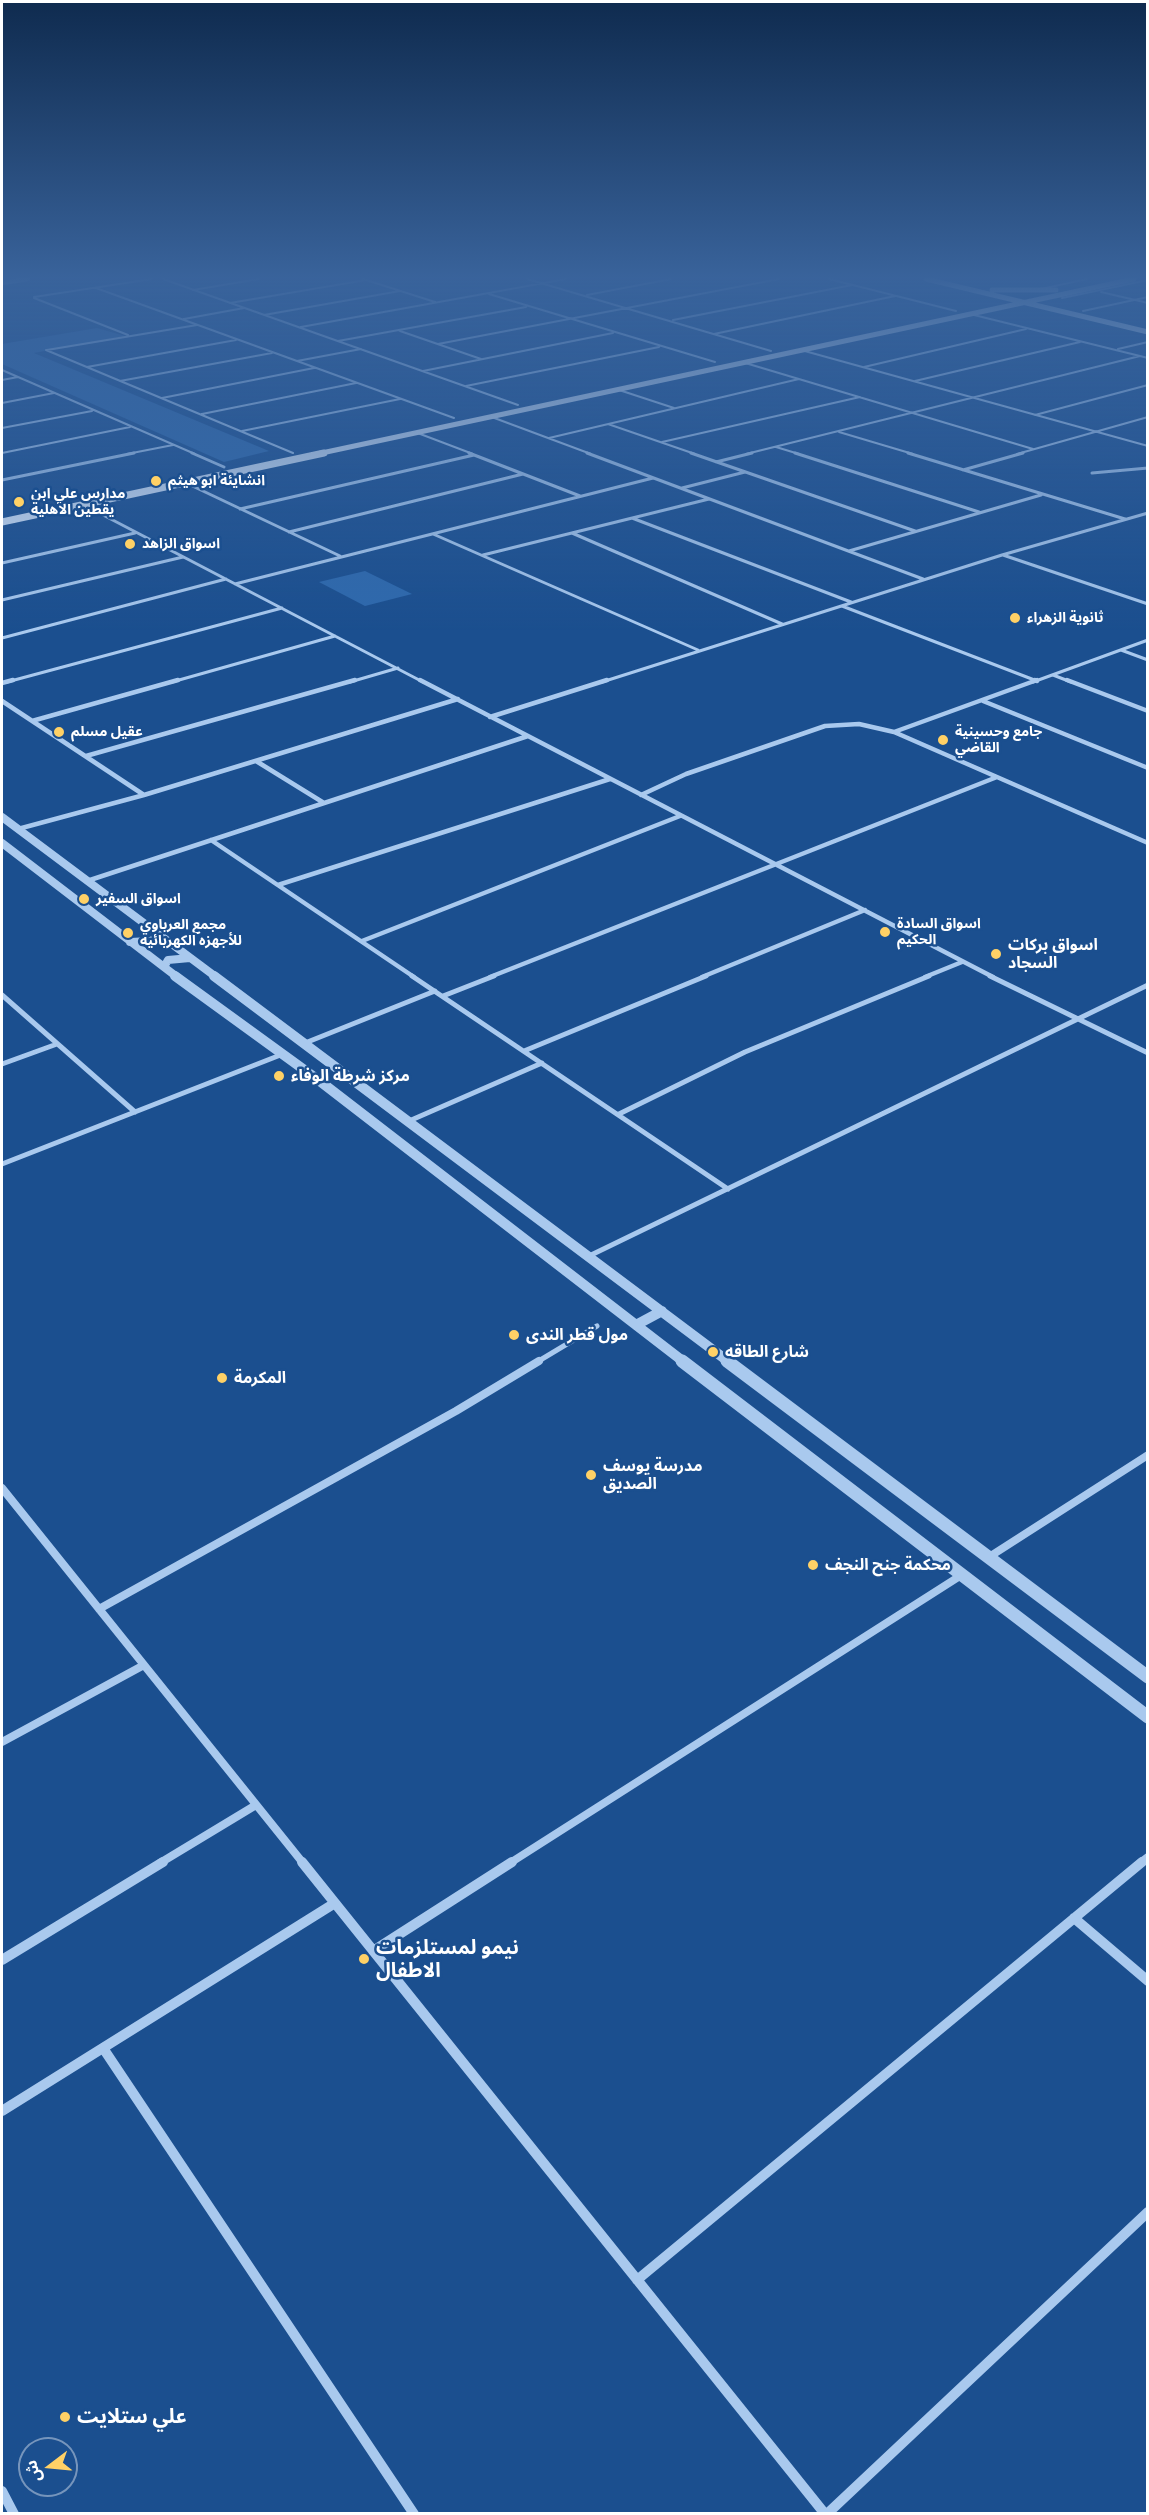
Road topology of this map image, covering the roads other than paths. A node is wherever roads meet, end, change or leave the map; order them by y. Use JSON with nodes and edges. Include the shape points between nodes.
{"nodes":[{"id":1,"x":36,"y":396,"type":"edge"},
{"id":2,"x":62,"y":396,"type":"edge"},
{"id":3,"x":158,"y":396,"type":"edge"},
{"id":4,"x":170,"y":396,"type":"edge"},
{"id":5,"x":287,"y":396,"type":"edge"},
{"id":6,"x":395,"y":396,"type":"edge"},
{"id":7,"x":494,"y":396,"type":"edge"},
{"id":8,"x":557,"y":396,"type":"edge"},
{"id":9,"x":580,"y":396,"type":"edge"},
{"id":10,"x":639,"y":396,"type":"edge"},
{"id":11,"x":725,"y":396,"type":"edge"},
{"id":12,"x":970,"y":396,"type":"edge"},
{"id":13,"x":982,"y":396,"type":"edge"},
{"id":14,"x":1103,"y":396,"type":"edge"},
{"id":15,"x":577,"y":397,"type":"joint"},
{"id":16,"x":860,"y":397,"type":"joint"},
{"id":17,"x":162,"y":398,"type":"junction"},
{"id":18,"x":976,"y":398,"type":"junction"},
{"id":19,"x":402,"y":399,"type":"junction"},
{"id":20,"x":2,"y":403,"type":"edge"},
{"id":21,"x":518,"y":405,"type":"junction"},
{"id":22,"x":675,"y":408,"type":"junction"},
{"id":23,"x":94,"y":410,"type":"junction"},
{"id":24,"x":914,"y":413,"type":"junction"},
{"id":25,"x":201,"y":414,"type":"junction"},
{"id":26,"x":1034,"y":415,"type":"junction"},
{"id":27,"x":489,"y":416,"type":"junction"},
{"id":28,"x":1148,"y":417,"type":"edge"},
{"id":29,"x":454,"y":418,"type":"junction"},
{"id":30,"x":608,"y":424,"type":"junction"},
{"id":31,"x":132,"y":427,"type":"junction"},
{"id":32,"x":2,"y":428,"type":"edge"},
{"id":33,"x":242,"y":431,"type":"junction"},
{"id":34,"x":838,"y":431,"type":"junction"},
{"id":35,"x":1094,"y":431,"type":"junction"},
{"id":36,"x":415,"y":432,"type":"junction"},
{"id":37,"x":548,"y":438,"type":"junction"},
{"id":38,"x":661,"y":443,"type":"junction"},
{"id":39,"x":173,"y":445,"type":"junction"},
{"id":40,"x":1148,"y":446,"type":"edge"},
{"id":41,"x":775,"y":447,"type":"junction"},
{"id":42,"x":1033,"y":449,"type":"junction"},
{"id":43,"x":2,"y":453,"type":"edge"},
{"id":44,"x":293,"y":453,"type":"junction"},
{"id":45,"x":474,"y":455,"type":"junction"},
{"id":46,"x":716,"y":462,"type":"junction"},
{"id":47,"x":224,"y":467,"type":"junction"},
{"id":48,"x":1148,"y":468,"type":"edge"},
{"id":49,"x":963,"y":470,"type":"junction"},
{"id":50,"x":746,"y":472,"type":"junction"},
{"id":51,"x":1092,"y":473,"type":"dead end"},
{"id":52,"x":523,"y":474,"type":"junction"},
{"id":53,"x":653,"y":478,"type":"junction"},
{"id":54,"x":2,"y":480,"type":"edge"},
{"id":55,"x":183,"y":482,"type":"junction"},
{"id":56,"x":681,"y":488,"type":"junction"},
{"id":57,"x":1042,"y":495,"type":"junction"},
{"id":58,"x":581,"y":496,"type":"junction"},
{"id":59,"x":709,"y":499,"type":"junction"},
{"id":60,"x":82,"y":504,"type":"junction"},
{"id":61,"x":240,"y":509,"type":"junction"},
{"id":62,"x":17,"y":512,"type":"junction"},
{"id":63,"x":979,"y":512,"type":"junction"},
{"id":64,"x":1148,"y":513,"type":"edge"},
{"id":65,"x":2,"y":515,"type":"edge"},
{"id":66,"x":24,"y":517,"type":"junction"},
{"id":67,"x":632,"y":518,"type":"junction"},
{"id":68,"x":1126,"y":519,"type":"junction"},
{"id":69,"x":2,"y":522,"type":"edge"},
{"id":70,"x":915,"y":531,"type":"junction"},
{"id":71,"x":289,"y":532,"type":"junction"},
{"id":72,"x":136,"y":533,"type":"junction"},
{"id":73,"x":572,"y":533,"type":"junction"},
{"id":74,"x":432,"y":534,"type":"junction"},
{"id":75,"x":848,"y":551,"type":"junction"},
{"id":76,"x":1002,"y":555,"type":"junction"},
{"id":77,"x":483,"y":556,"type":"junction"},
{"id":78,"x":183,"y":557,"type":"junction"},
{"id":79,"x":340,"y":557,"type":"junction"},
{"id":80,"x":2,"y":563,"type":"edge"},
{"id":81,"x":226,"y":579,"type":"junction"},
{"id":82,"x":924,"y":579,"type":"junction"},
{"id":83,"x":235,"y":584,"type":"junction"},
{"id":84,"x":2,"y":600,"type":"edge"},
{"id":85,"x":852,"y":602,"type":"junction"},
{"id":86,"x":1148,"y":604,"type":"edge"},
{"id":87,"x":840,"y":606,"type":"junction"},
{"id":88,"x":282,"y":608,"type":"junction"},
{"id":89,"x":782,"y":624,"type":"junction"},
{"id":90,"x":335,"y":636,"type":"junction"},
{"id":91,"x":2,"y":638,"type":"edge"},
{"id":92,"x":1148,"y":640,"type":"edge"},
{"id":93,"x":699,"y":650,"type":"junction"},
{"id":94,"x":1121,"y":650,"type":"junction"},
{"id":95,"x":1148,"y":660,"type":"edge"},
{"id":96,"x":398,"y":668,"type":"junction"},
{"id":97,"x":1053,"y":675,"type":"junction"},
{"id":98,"x":1037,"y":681,"type":"junction"},
{"id":99,"x":2,"y":683,"type":"edge"},
{"id":100,"x":458,"y":699,"type":"junction"},
{"id":101,"x":2,"y":701,"type":"edge"},
{"id":102,"x":983,"y":701,"type":"junction"},
{"id":103,"x":1148,"y":711,"type":"edge"},
{"id":104,"x":490,"y":717,"type":"junction"},
{"id":105,"x":32,"y":721,"type":"junction"},
{"id":106,"x":894,"y":732,"type":"junction"},
{"id":107,"x":528,"y":736,"type":"junction"},
{"id":108,"x":86,"y":756,"type":"junction"},
{"id":109,"x":256,"y":761,"type":"junction"},
{"id":110,"x":1148,"y":768,"type":"edge"},
{"id":111,"x":997,"y":777,"type":"junction"},
{"id":112,"x":610,"y":778,"type":"junction"},
{"id":113,"x":144,"y":795,"type":"junction"},
{"id":114,"x":641,"y":795,"type":"junction"},
{"id":115,"x":324,"y":803,"type":"junction"},
{"id":116,"x":680,"y":816,"type":"junction"},
{"id":117,"x":2,"y":817,"type":"edge"},
{"id":118,"x":18,"y":829,"type":"junction"},
{"id":119,"x":211,"y":840,"type":"junction"},
{"id":120,"x":2,"y":843,"type":"edge"},
{"id":121,"x":1148,"y":843,"type":"edge"},
{"id":122,"x":775,"y":864,"type":"junction"},
{"id":123,"x":87,"y":881,"type":"junction"},
{"id":124,"x":278,"y":885,"type":"junction"},
{"id":125,"x":865,"y":910,"type":"junction"},
{"id":126,"x":160,"y":935,"type":"junction"},
{"id":127,"x":362,"y":941,"type":"junction"},
{"id":128,"x":130,"y":942,"type":"junction"},
{"id":129,"x":191,"y":958,"type":"junction"},
{"id":130,"x":962,"y":962,"type":"junction"},
{"id":131,"x":164,"y":968,"type":"junction"},
{"id":132,"x":1148,"y":985,"type":"edge"},
{"id":133,"x":435,"y":991,"type":"junction"},
{"id":134,"x":2,"y":995,"type":"edge"},
{"id":135,"x":442,"y":996,"type":"junction"},
{"id":136,"x":1081,"y":1019,"type":"junction"},
{"id":137,"x":305,"y":1043,"type":"junction"},
{"id":138,"x":57,"y":1044,"type":"junction"},
{"id":139,"x":524,"y":1051,"type":"junction"},
{"id":140,"x":1148,"y":1053,"type":"edge"},
{"id":141,"x":283,"y":1054,"type":"junction"},
{"id":142,"x":542,"y":1063,"type":"junction"},
{"id":143,"x":2,"y":1064,"type":"edge"},
{"id":144,"x":135,"y":1112,"type":"junction"},
{"id":145,"x":619,"y":1114,"type":"junction"},
{"id":146,"x":409,"y":1121,"type":"junction"},
{"id":147,"x":2,"y":1164,"type":"edge"},
{"id":148,"x":728,"y":1189,"type":"junction"},
{"id":149,"x":589,"y":1256,"type":"junction"},
{"id":150,"x":662,"y":1311,"type":"junction"},
{"id":151,"x":636,"y":1324,"type":"junction"},
{"id":152,"x":597,"y":1326,"type":"dead end"},
{"id":153,"x":1148,"y":1455,"type":"edge"},
{"id":154,"x":2,"y":1488,"type":"edge"},
{"id":155,"x":989,"y":1558,"type":"junction"},
{"id":156,"x":960,"y":1576,"type":"junction"},
{"id":157,"x":99,"y":1609,"type":"junction"},
{"id":158,"x":144,"y":1665,"type":"junction"},
{"id":159,"x":1148,"y":1677,"type":"edge"},
{"id":160,"x":1148,"y":1718,"type":"edge"},
{"id":161,"x":2,"y":1742,"type":"edge"},
{"id":162,"x":256,"y":1805,"type":"junction"},
{"id":163,"x":1148,"y":1857,"type":"edge"},
{"id":164,"x":335,"y":1903,"type":"junction"},
{"id":165,"x":1074,"y":1918,"type":"junction"},
{"id":166,"x":373,"y":1951,"type":"junction"},
{"id":167,"x":2,"y":1959,"type":"edge"},
{"id":168,"x":1148,"y":1981,"type":"edge"},
{"id":169,"x":103,"y":2048,"type":"junction"},
{"id":170,"x":2,"y":2111,"type":"edge"},
{"id":171,"x":1148,"y":2212,"type":"edge"},
{"id":172,"x":637,"y":2280,"type":"junction"},
{"id":173,"x":2,"y":2491,"type":"edge"},
{"id":174,"x":14,"y":2514,"type":"edge"},
{"id":175,"x":414,"y":2514,"type":"edge"},
{"id":176,"x":826,"y":2514,"type":"edge"}],
"edges":[{"from":1,"to":20,"type":"street"},
{"from":2,"to":23,"type":"street"},
{"from":3,"to":17,"type":"street"},
{"from":4,"to":17,"type":"street"},
{"from":5,"to":25,"type":"street"},
{"from":6,"to":19,"type":"street"},
{"from":7,"to":21,"type":"street"},
{"from":8,"to":21,"type":"main road"},
{"from":9,"to":15,"type":"main road"},
{"from":10,"to":22,"type":"street"},
{"from":11,"to":22,"type":"street"},
{"from":12,"to":18,"type":"street"},
{"from":13,"to":18,"type":"street"},
{"from":14,"to":26,"type":"street"},
{"from":15,"to":27,"type":"main road"},
{"from":16,"to":24,"type":"street"},
{"from":16,"to":38,"type":"street"},
{"from":17,"to":25,"type":"street"},
{"from":18,"to":24,"type":"street"},
{"from":18,"to":26,"type":"street"},
{"from":19,"to":29,"type":"street"},
{"from":19,"to":33,"type":"street"},
{"from":21,"to":29,"type":"main road"},
{"from":22,"to":30,"type":"street"},
{"from":23,"to":31,"type":"street"},
{"from":23,"to":32,"type":"street"},
{"from":24,"to":34,"type":"street"},
{"from":24,"to":42,"type":"street"},
{"from":25,"to":33,"type":"street"},
{"from":26,"to":35,"type":"street"},
{"from":27,"to":36,"type":"main road"},
{"from":27,"to":37,"type":"street"},
{"from":28,"to":35,"type":"street"},
{"from":29,"to":44,"type":"main road"},
{"from":30,"to":37,"type":"street"},
{"from":30,"to":38,"type":"street"},
{"from":31,"to":39,"type":"street"},
{"from":31,"to":43,"type":"street"},
{"from":33,"to":44,"type":"street"},
{"from":34,"to":41,"type":"street"},
{"from":34,"to":49,"type":"street"},
{"from":35,"to":40,"type":"street"},
{"from":35,"to":42,"type":"street"},
{"from":36,"to":45,"type":"street"},
{"from":36,"to":55,"type":"main road"},
{"from":37,"to":53,"type":"street"},
{"from":38,"to":46,"type":"street"},
{"from":39,"to":47,"type":"street"},
{"from":39,"to":54,"type":"street"},
{"from":41,"to":46,"type":"street"},
{"from":41,"to":63,"type":"street"},
{"from":42,"to":49,"type":"street"},
{"from":44,"to":47,"type":"main road"},
{"from":45,"to":52,"type":"street"},
{"from":45,"to":61,"type":"street"},
{"from":46,"to":50,"type":"street"},
{"from":47,"to":62,"type":"main road"},
{"from":48,"to":51,"type":"street"},
{"from":49,"to":57,"type":"street"},
{"from":50,"to":56,"type":"street"},
{"from":50,"to":70,"type":"street"},
{"from":52,"to":58,"type":"street"},
{"from":52,"to":71,"type":"street"},
{"from":53,"to":56,"type":"street"},
{"from":53,"to":58,"type":"street"},
{"from":55,"to":60,"type":"main road"},
{"from":55,"to":61,"type":"street"},
{"from":56,"to":59,"type":"street"},
{"from":57,"to":63,"type":"street"},
{"from":57,"to":68,"type":"street"},
{"from":58,"to":74,"type":"street"},
{"from":59,"to":67,"type":"street"},
{"from":59,"to":75,"type":"street"},
{"from":60,"to":66,"type":"main road"},
{"from":60,"to":72,"type":"street"},
{"from":61,"to":71,"type":"street"},
{"from":62,"to":65,"type":"main road"},
{"from":62,"to":66,"type":"main road","via":[[14,514]]},
{"from":63,"to":70,"type":"street"},
{"from":64,"to":68,"type":"street"},
{"from":66,"to":69,"type":"main road"},
{"from":67,"to":73,"type":"street"},
{"from":67,"to":85,"type":"street"},
{"from":68,"to":76,"type":"street"},
{"from":70,"to":75,"type":"street"},
{"from":71,"to":79,"type":"street"},
{"from":72,"to":78,"type":"street"},
{"from":72,"to":80,"type":"street"},
{"from":73,"to":77,"type":"street"},
{"from":73,"to":89,"type":"street"},
{"from":74,"to":77,"type":"street"},
{"from":74,"to":79,"type":"street"},
{"from":75,"to":82,"type":"street"},
{"from":76,"to":82,"type":"street"},
{"from":76,"to":86,"type":"street"},
{"from":77,"to":93,"type":"street"},
{"from":78,"to":81,"type":"street"},
{"from":78,"to":84,"type":"street"},
{"from":79,"to":83,"type":"street"},
{"from":81,"to":83,"type":"street"},
{"from":81,"to":91,"type":"street"},
{"from":82,"to":85,"type":"street"},
{"from":83,"to":88,"type":"street"},
{"from":85,"to":87,"type":"street"},
{"from":87,"to":89,"type":"street"},
{"from":87,"to":98,"type":"street"},
{"from":88,"to":90,"type":"street"},
{"from":88,"to":99,"type":"street"},
{"from":89,"to":93,"type":"street"},
{"from":90,"to":96,"type":"street"},
{"from":90,"to":105,"type":"street"},
{"from":92,"to":94,"type":"street"},
{"from":93,"to":104,"type":"street"},
{"from":94,"to":95,"type":"street"},
{"from":94,"to":97,"type":"street"},
{"from":96,"to":100,"type":"street"},
{"from":96,"to":108,"type":"street"},
{"from":97,"to":98,"type":"street"},
{"from":97,"to":103,"type":"street"},
{"from":98,"to":102,"type":"street"},
{"from":100,"to":104,"type":"street"},
{"from":100,"to":109,"type":"street"},
{"from":101,"to":105,"type":"street"},
{"from":102,"to":106,"type":"street"},
{"from":102,"to":110,"type":"street"},
{"from":104,"to":107,"type":"street"},
{"from":105,"to":108,"type":"street"},
{"from":106,"to":111,"type":"street"},
{"from":106,"to":114,"type":"street","via":[[849,723],[825,726],[686,774]]},
{"from":107,"to":112,"type":"street"},
{"from":107,"to":115,"type":"street"},
{"from":108,"to":113,"type":"street"},
{"from":109,"to":113,"type":"street"},
{"from":109,"to":115,"type":"street"},
{"from":111,"to":121,"type":"street"},
{"from":111,"to":122,"type":"street"},
{"from":112,"to":114,"type":"street"},
{"from":112,"to":124,"type":"street"},
{"from":113,"to":118,"type":"street"},
{"from":114,"to":116,"type":"street"},
{"from":115,"to":119,"type":"street"},
{"from":116,"to":122,"type":"street"},
{"from":116,"to":127,"type":"street"},
{"from":117,"to":118,"type":"street"},
{"from":118,"to":123,"type":"street"},
{"from":119,"to":123,"type":"street"},
{"from":119,"to":124,"type":"street"},
{"from":120,"to":128,"type":"street"},
{"from":122,"to":125,"type":"street"},
{"from":122,"to":135,"type":"street"},
{"from":123,"to":126,"type":"street"},
{"from":124,"to":127,"type":"street"},
{"from":125,"to":130,"type":"street"},
{"from":125,"to":139,"type":"street"},
{"from":126,"to":128,"type":"street","via":[[152,941]]},
{"from":126,"to":129,"type":"street"},
{"from":127,"to":133,"type":"street"},
{"from":128,"to":131,"type":"street"},
{"from":129,"to":131,"type":"street","via":[[168,960]]},
{"from":129,"to":137,"type":"street"},
{"from":130,"to":136,"type":"street"},
{"from":130,"to":145,"type":"street","via":[[711,1067]]},
{"from":131,"to":141,"type":"street"},
{"from":132,"to":136,"type":"street"},
{"from":133,"to":135,"type":"street"},
{"from":133,"to":137,"type":"street"},
{"from":134,"to":138,"type":"street"},
{"from":135,"to":139,"type":"street"},
{"from":136,"to":140,"type":"street"},
{"from":136,"to":148,"type":"street"},
{"from":137,"to":146,"type":"street"},
{"from":138,"to":143,"type":"street"},
{"from":138,"to":144,"type":"street"},
{"from":139,"to":142,"type":"street"},
{"from":141,"to":144,"type":"street"},
{"from":141,"to":151,"type":"street"},
{"from":142,"to":145,"type":"street"},
{"from":142,"to":146,"type":"street"},
{"from":144,"to":147,"type":"street"},
{"from":145,"to":148,"type":"street"},
{"from":146,"to":149,"type":"street"},
{"from":148,"to":149,"type":"street"},
{"from":149,"to":150,"type":"street"},
{"from":150,"to":151,"type":"street"},
{"from":150,"to":155,"type":"street"},
{"from":151,"to":156,"type":"street"},
{"from":152,"to":157,"type":"street","via":[[456,1411]]},
{"from":153,"to":155,"type":"street"},
{"from":154,"to":157,"type":"street"},
{"from":155,"to":159,"type":"street"},
{"from":156,"to":160,"type":"street"},
{"from":156,"to":166,"type":"street"},
{"from":157,"to":158,"type":"street"},
{"from":158,"to":161,"type":"street"},
{"from":158,"to":162,"type":"street"},
{"from":162,"to":164,"type":"street"},
{"from":162,"to":167,"type":"street"},
{"from":163,"to":165,"type":"street"},
{"from":164,"to":166,"type":"street"},
{"from":164,"to":169,"type":"street"},
{"from":165,"to":168,"type":"street"},
{"from":165,"to":172,"type":"street"},
{"from":166,"to":172,"type":"street"},
{"from":169,"to":170,"type":"street"},
{"from":169,"to":175,"type":"street"},
{"from":171,"to":176,"type":"street"},
{"from":172,"to":176,"type":"street"},
{"from":173,"to":174,"type":"street"}]}
